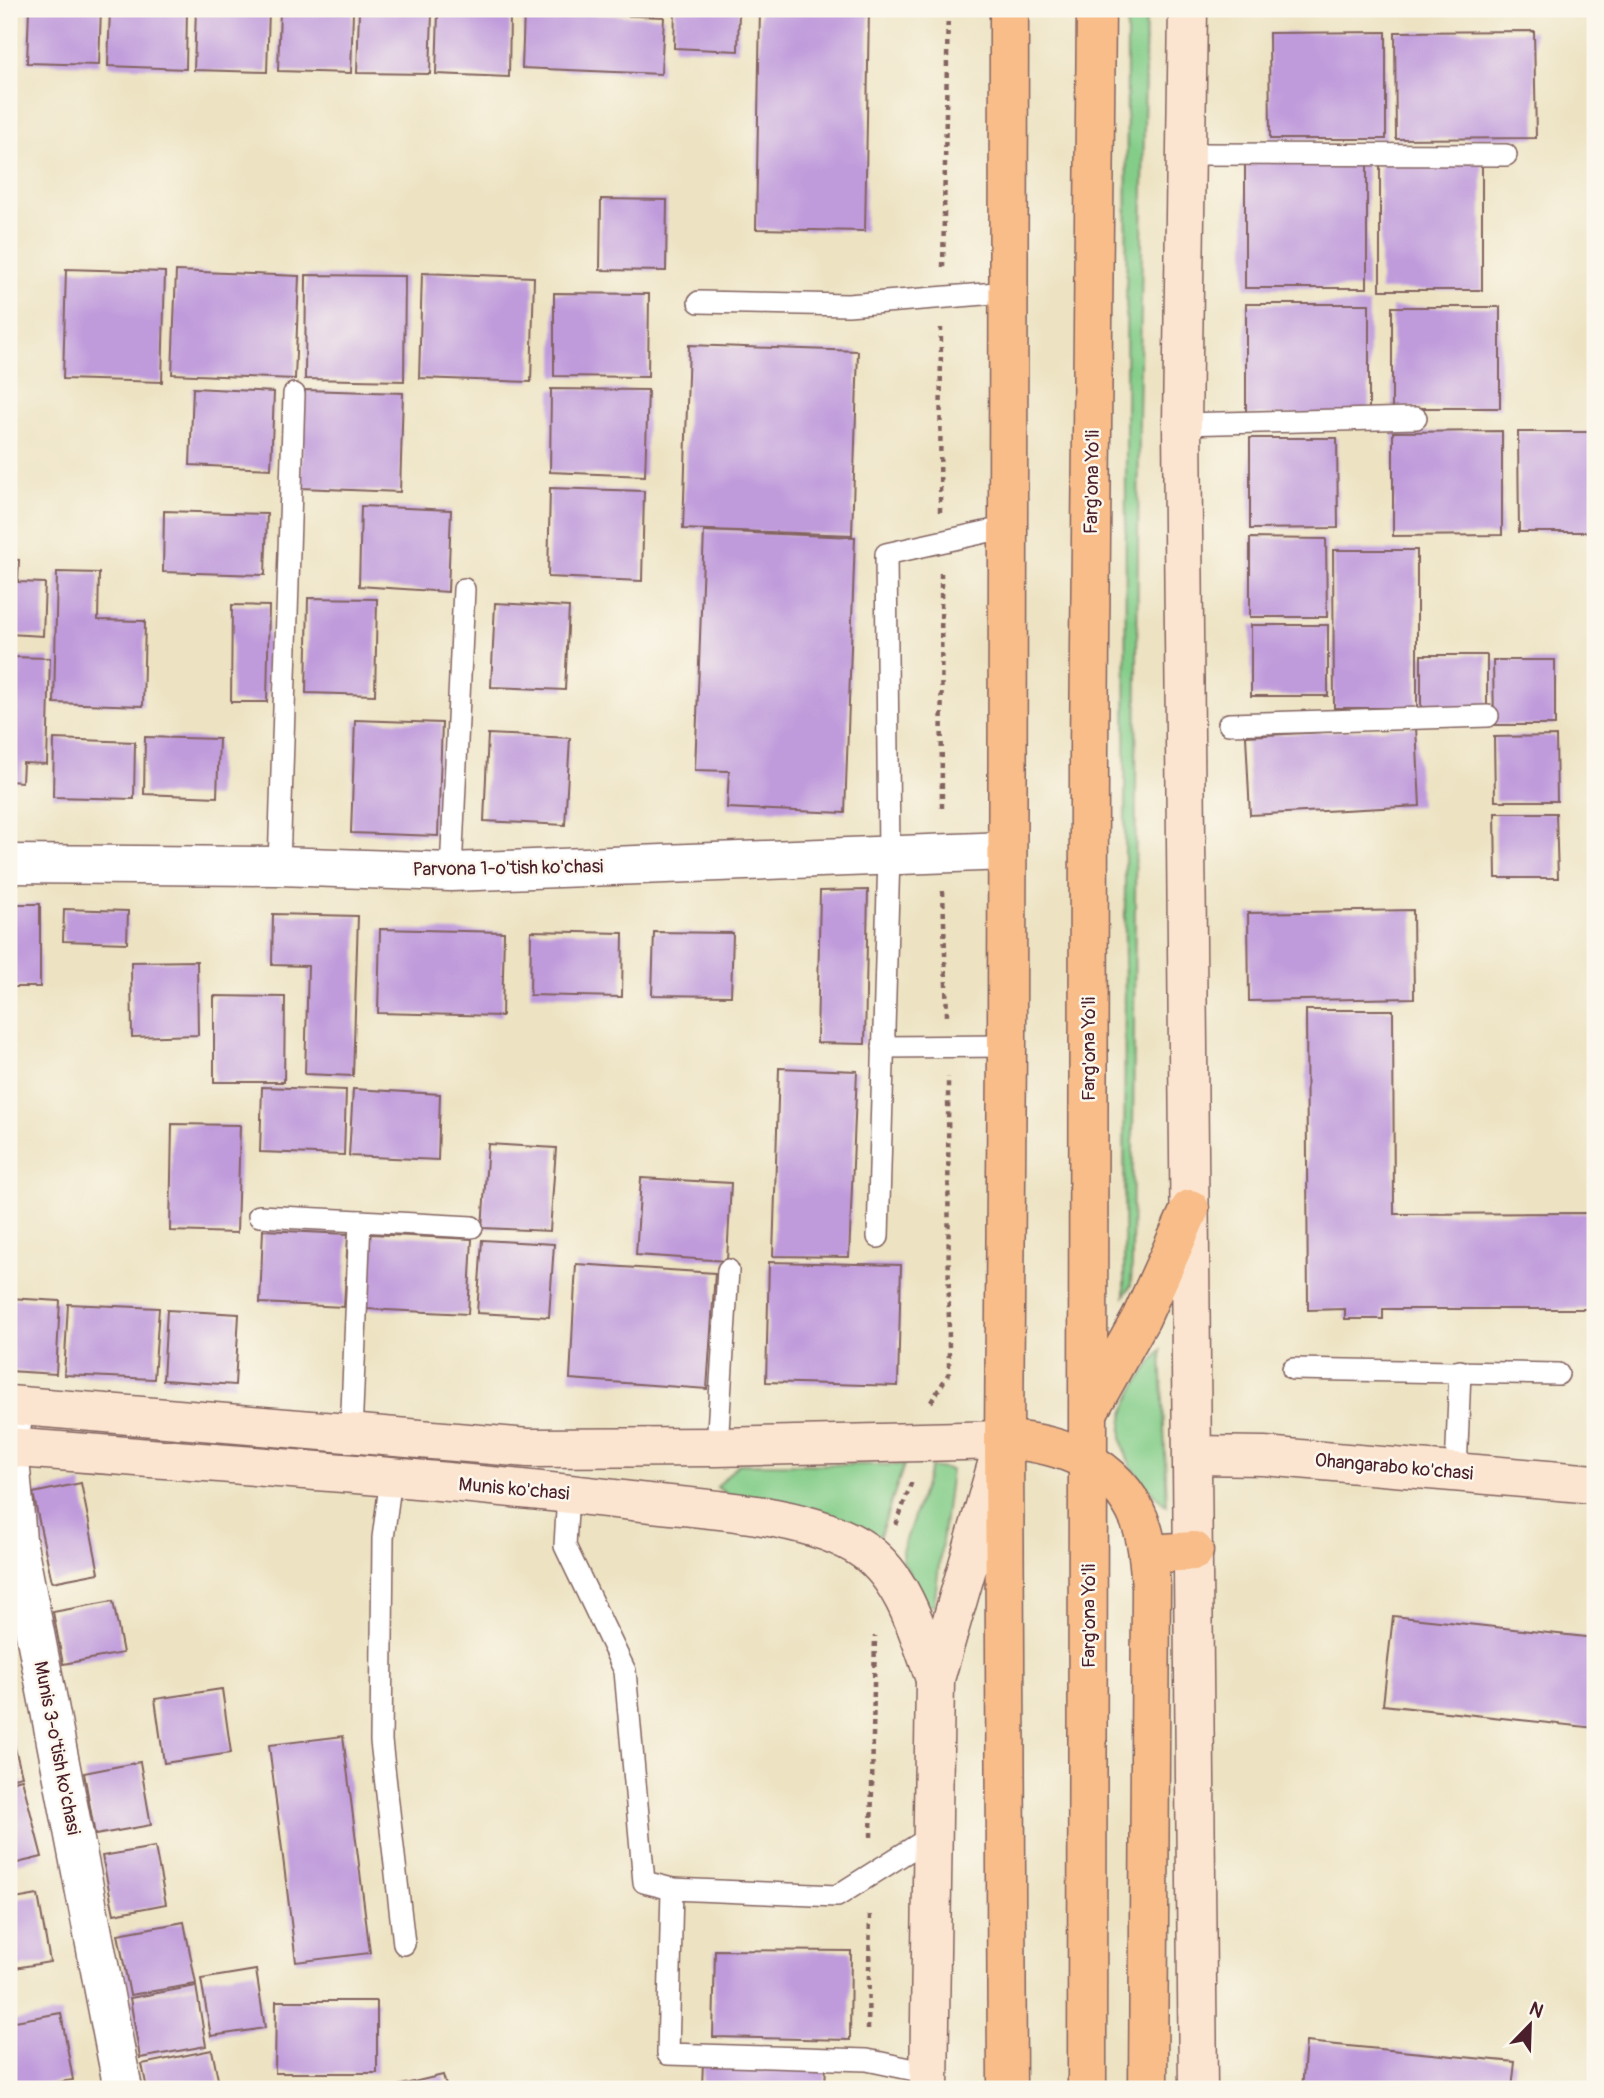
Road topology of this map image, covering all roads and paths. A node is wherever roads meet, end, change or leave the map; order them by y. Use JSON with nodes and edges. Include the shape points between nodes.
{"nodes":[{"id":1,"x":1009,"y":9,"type":"edge"},
{"id":2,"x":1096,"y":9,"type":"edge"},
{"id":3,"x":1188,"y":9,"type":"edge"},
{"id":4,"x":1186,"y":154,"type":"junction"},
{"id":5,"x":1506,"y":155,"type":"dead end"},
{"id":6,"x":1009,"y":292,"type":"junction"},
{"id":7,"x":699,"y":302,"type":"dead end"},
{"id":8,"x":294,"y":394,"type":"dead end"},
{"id":9,"x":1416,"y":418,"type":"dead end"},
{"id":10,"x":1182,"y":424,"type":"junction"},
{"id":11,"x":1008,"y":527,"type":"junction"},
{"id":12,"x":464,"y":589,"type":"dead end"},
{"id":13,"x":1488,"y":716,"type":"dead end"},
{"id":14,"x":1229,"y":724,"type":"dead end"},
{"id":15,"x":1007,"y":851,"type":"junction"},
{"id":16,"x":889,"y":856,"type":"junction"},
{"id":17,"x":9,"y":864,"type":"edge"},
{"id":18,"x":279,"y":866,"type":"junction"},
{"id":19,"x":451,"y":872,"type":"junction"},
{"id":20,"x":1007,"y":1045,"type":"junction"},
{"id":21,"x":883,"y":1047,"type":"junction"},
{"id":22,"x":1190,"y":1209,"type":"junction"},
{"id":23,"x":259,"y":1216,"type":"dead end"},
{"id":24,"x":360,"y":1221,"type":"junction"},
{"id":25,"x":472,"y":1227,"type":"dead end"},
{"id":26,"x":878,"y":1237,"type":"dead end"},
{"id":27,"x":728,"y":1270,"type":"dead end"},
{"id":28,"x":1293,"y":1369,"type":"dead end"},
{"id":29,"x":1460,"y":1371,"type":"junction"},
{"id":30,"x":1558,"y":1374,"type":"dead end"},
{"id":31,"x":12,"y":1405,"type":"edge"},
{"id":32,"x":1088,"y":1410,"type":"junction"},
{"id":33,"x":351,"y":1434,"type":"junction"},
{"id":34,"x":1004,"y":1440,"type":"junction"},
{"id":35,"x":9,"y":1447,"type":"edge"},
{"id":36,"x":717,"y":1447,"type":"junction"},
{"id":37,"x":1193,"y":1455,"type":"junction"},
{"id":38,"x":1089,"y":1460,"type":"junction"},
{"id":39,"x":1456,"y":1472,"type":"junction"},
{"id":40,"x":391,"y":1478,"type":"junction"},
{"id":41,"x":1595,"y":1484,"type":"edge"},
{"id":42,"x":568,"y":1493,"type":"junction"},
{"id":43,"x":1194,"y":1551,"type":"junction"},
{"id":44,"x":1148,"y":1554,"type":"junction"},
{"id":45,"x":935,"y":1679,"type":"junction"},
{"id":46,"x":932,"y":1836,"type":"junction"},
{"id":47,"x":673,"y":1889,"type":"junction"},
{"id":48,"x":404,"y":1944,"type":"dead end"},
{"id":49,"x":929,"y":2081,"type":"edge"},
{"id":50,"x":123,"y":2089,"type":"edge"},
{"id":51,"x":1007,"y":2089,"type":"edge"},
{"id":52,"x":1087,"y":2089,"type":"edge"},
{"id":53,"x":1148,"y":2089,"type":"edge"},
{"id":54,"x":1198,"y":2089,"type":"edge"}],
"edges":[{"from":1,"to":6,"type":"main road"},
{"from":2,"to":32,"type":"main road","name":"Farg'ona Yo'li"},
{"from":3,"to":4,"type":"street"},
{"from":4,"to":5,"type":"lane"},
{"from":4,"to":10,"type":"street"},
{"from":6,"to":7,"type":"lane","via":[[848,305]]},
{"from":6,"to":11,"type":"main road"},
{"from":8,"to":18,"type":"lane"},
{"from":9,"to":10,"type":"lane"},
{"from":10,"to":22,"type":"street"},
{"from":11,"to":15,"type":"main road"},
{"from":11,"to":16,"type":"lane","via":[[886,554]]},
{"from":12,"to":19,"type":"lane"},
{"from":13,"to":14,"type":"lane"},
{"from":15,"to":16,"type":"street","name":"Parvona 1-o'tish ko'chasi"},
{"from":15,"to":20,"type":"main road"},
{"from":16,"to":19,"type":"street","name":"Parvona 1-o'tish ko'chasi"},
{"from":16,"to":21,"type":"lane"},
{"from":17,"to":18,"type":"street","name":"Parvona 1-o'tish ko'chasi"},
{"from":18,"to":19,"type":"street","name":"Parvona 1-o'tish ko'chasi"},
{"from":20,"to":21,"type":"lane"},
{"from":20,"to":34,"type":"main road"},
{"from":21,"to":26,"type":"lane"},
{"from":22,"to":32,"type":"main road","via":[[1141,1318]]},
{"from":22,"to":37,"type":"street"},
{"from":23,"to":24,"type":"lane"},
{"from":24,"to":25,"type":"lane"},
{"from":24,"to":33,"type":"lane"},
{"from":27,"to":36,"type":"lane"},
{"from":28,"to":29,"type":"lane"},
{"from":29,"to":30,"type":"lane"},
{"from":29,"to":39,"type":"lane"},
{"from":31,"to":33,"type":"street"},
{"from":31,"to":35,"type":"street","name":"Munis 3-o'tish ko'chasi"},
{"from":32,"to":38,"type":"main road","name":"Farg'ona Yo'li"},
{"from":33,"to":36,"type":"street","via":[[528,1448]]},
{"from":34,"to":36,"type":"street"},
{"from":34,"to":38,"type":"main road","via":[[1049,1445]]},
{"from":34,"to":45,"type":"street"},
{"from":34,"to":51,"type":"main road"},
{"from":35,"to":40,"type":"street","name":"Munis ko'chasi"},
{"from":35,"to":50,"type":"street","name":"Munis 3-o'tish ko'chasi","via":[[16,1540]]},
{"from":37,"to":39,"type":"street","name":"Ohangarabo ko'chasi","via":[[1264,1456]]},
{"from":37,"to":43,"type":"street"},
{"from":38,"to":44,"type":"main road","via":[[1132,1505]]},
{"from":38,"to":52,"type":"main road","name":"Farg'ona Yo'li"},
{"from":39,"to":41,"type":"street","name":"Ohangarabo ko'chasi"},
{"from":40,"to":42,"type":"street","name":"Munis ko'chasi"},
{"from":40,"to":48,"type":"lane","via":[[383,1538],[381,1741]]},
{"from":42,"to":45,"type":"street","name":"Munis ko'chasi","via":[[760,1517],[812,1528],[848,1542],[881,1565],[895,1584]]},
{"from":42,"to":47,"type":"lane","via":[[565,1546],[625,1671],[644,1882]]},
{"from":43,"to":44,"type":"main road"},
{"from":43,"to":54,"type":"street"},
{"from":44,"to":53,"type":"main road","via":[[1152,1587]]},
{"from":45,"to":46,"type":"street"},
{"from":46,"to":47,"type":"lane","via":[[837,1896]]},
{"from":46,"to":49,"type":"street"},
{"from":47,"to":49,"type":"lane","via":[[668,2054],[867,2060]]}]}
